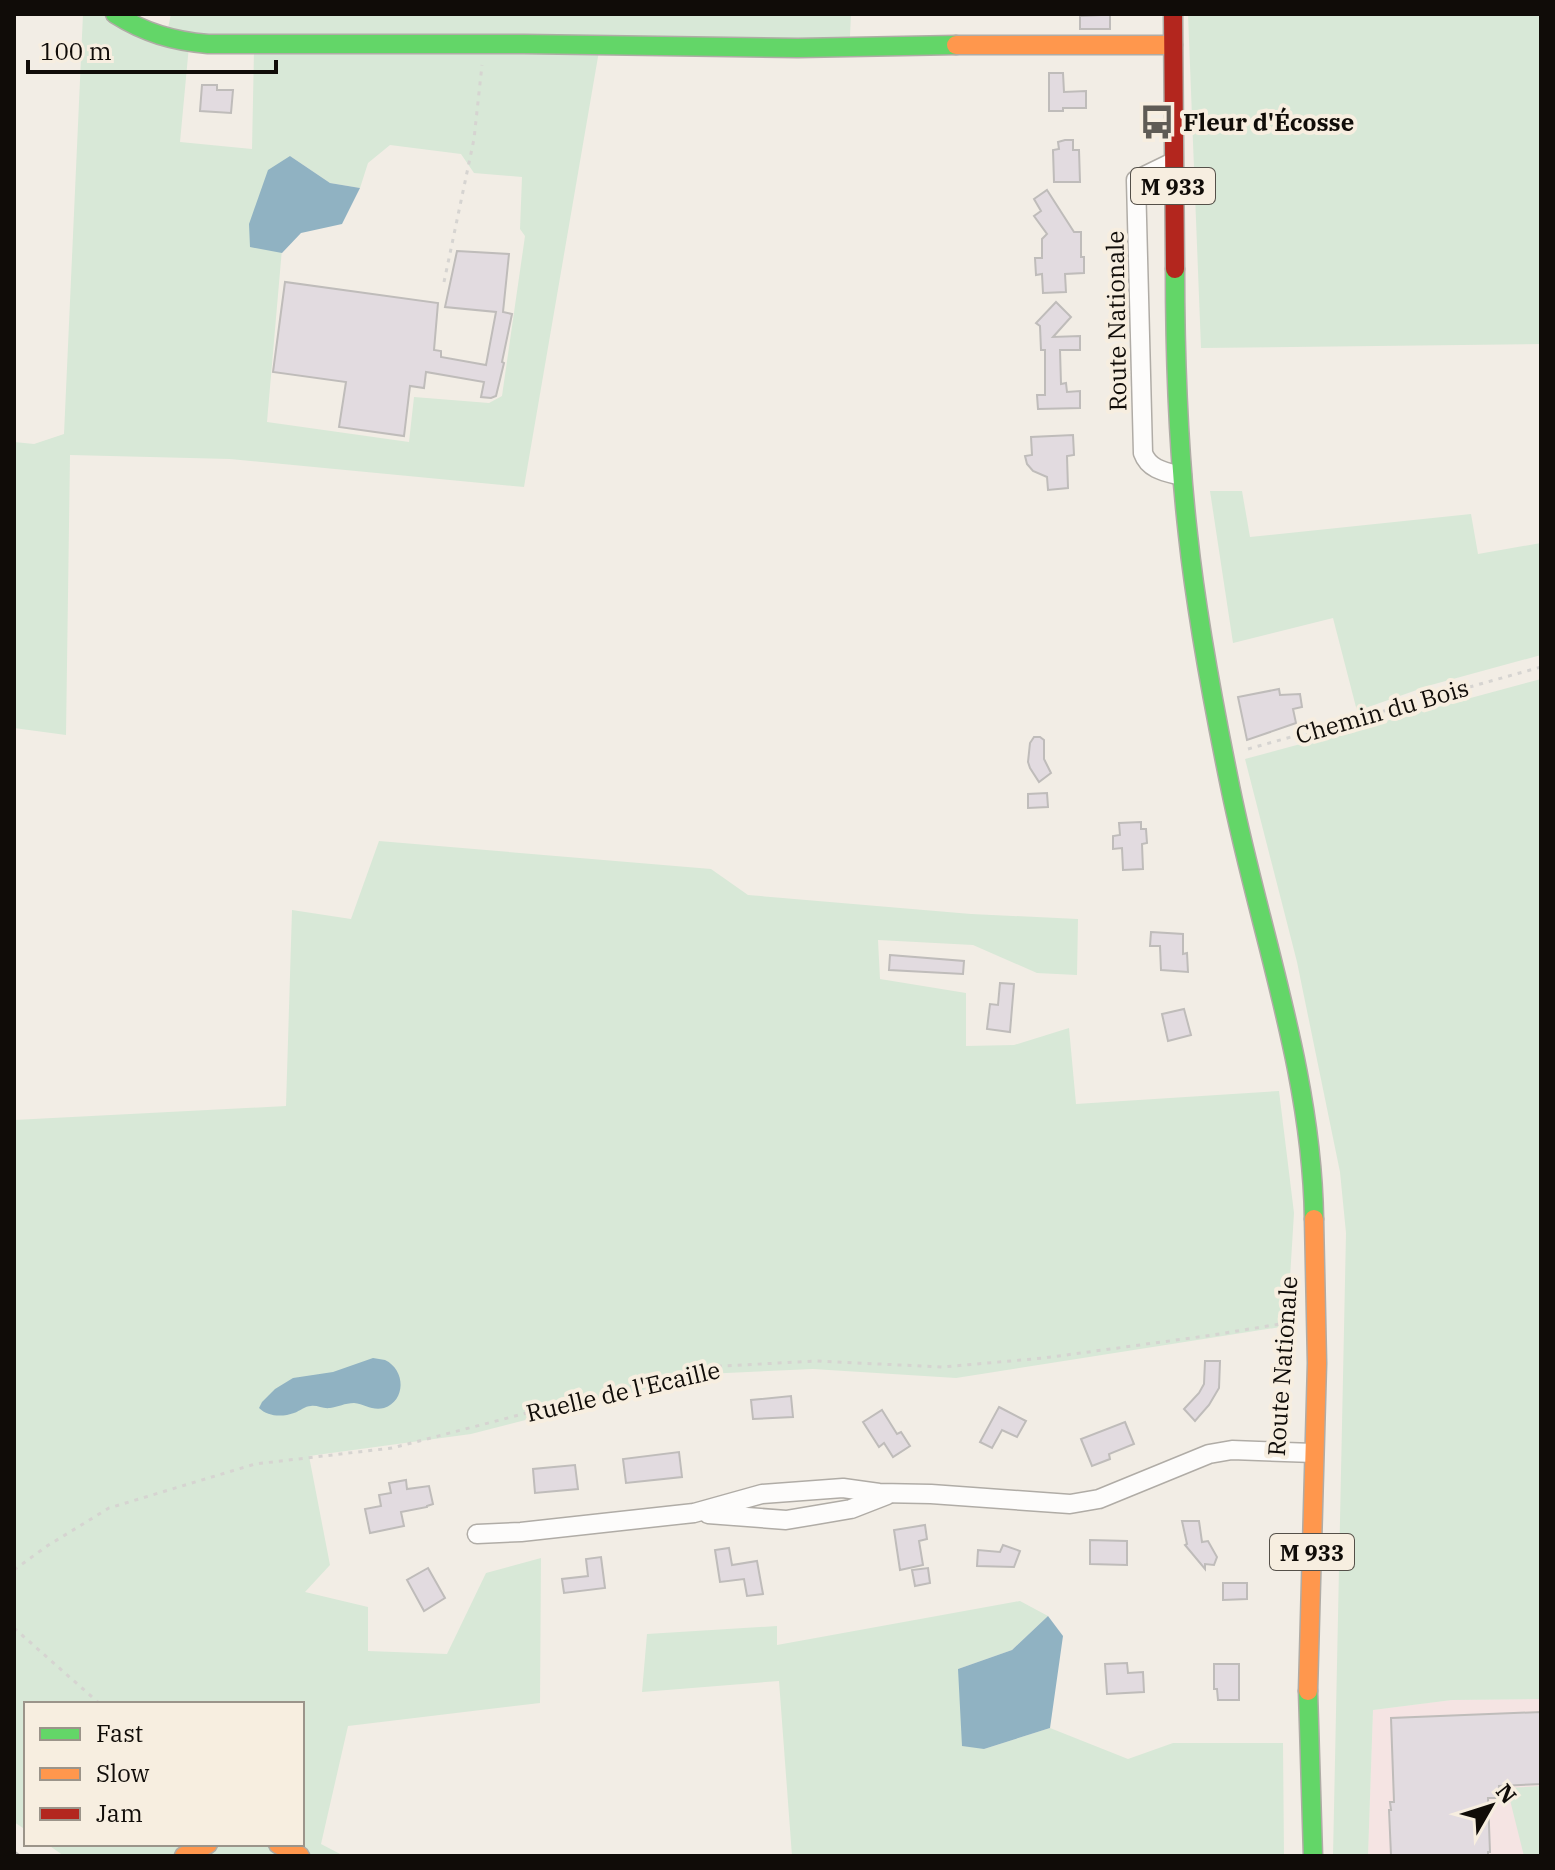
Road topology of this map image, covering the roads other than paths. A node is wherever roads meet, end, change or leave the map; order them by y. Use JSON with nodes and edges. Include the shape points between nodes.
{"nodes":[{"id":1,"x":115,"y":14,"type":"edge"},
{"id":2,"x":1173,"y":14,"type":"edge"},
{"id":3,"x":1173,"y":45,"type":"junction"},
{"id":4,"x":1173,"y":162,"type":"junction"},
{"id":5,"x":1182,"y":476,"type":"junction"},
{"id":6,"x":1314,"y":1248,"type":"junction"},
{"id":7,"x":1307,"y":1453,"type":"junction"},
{"id":8,"x":889,"y":1494,"type":"junction"},
{"id":9,"x":694,"y":1513,"type":"junction"},
{"id":10,"x":477,"y":1534,"type":"dead end"},
{"id":11,"x":204,"y":1846,"type":"edge"},
{"id":12,"x":282,"y":1846,"type":"edge"},
{"id":13,"x":184,"y":1856,"type":"edge"},
{"id":14,"x":300,"y":1856,"type":"edge"},
{"id":15,"x":1298,"y":1856,"type":"edge"},
{"id":16,"x":1313,"y":1856,"type":"edge"}],
"edges":[{"from":1,"to":3,"type":"main road","via":[[154,36],[192,43]]},
{"from":2,"to":3,"type":"main road","number":"M 933"},
{"from":3,"to":4,"type":"main road","number":"M 933"},
{"from":4,"to":5,"type":"main road","number":"M 933"},
{"from":4,"to":5,"type":"street","name":"Route Nationale","via":[[1136,180],[1143,453],[1151,466]]},
{"from":5,"to":6,"type":"main road","number":"M 933","via":[[1223,755],[1299,1076]]},
{"from":6,"to":7,"type":"main road","name":"Route Nationale","number":"M 933","via":[[1317,1348]]},
{"from":6,"to":7,"type":"main road","name":"Route Nationale","number":"M 933","via":[[1301,1397]]},
{"from":7,"to":8,"type":"street","via":[[1209,1454],[1099,1499],[1070,1504]]},
{"from":7,"to":15,"type":"main road","name":"Route Nationale","number":"M 933","via":[[1293,1709]]},
{"from":7,"to":16,"type":"main road","name":"Route Nationale","number":"M 933"},
{"from":8,"to":9,"type":"street","via":[[843,1488],[762,1494]]},
{"from":8,"to":9,"type":"street","via":[[851,1509],[786,1520]]},
{"from":9,"to":10,"type":"street"},
{"from":11,"to":13,"type":"main road"},
{"from":12,"to":14,"type":"main road"}]}
